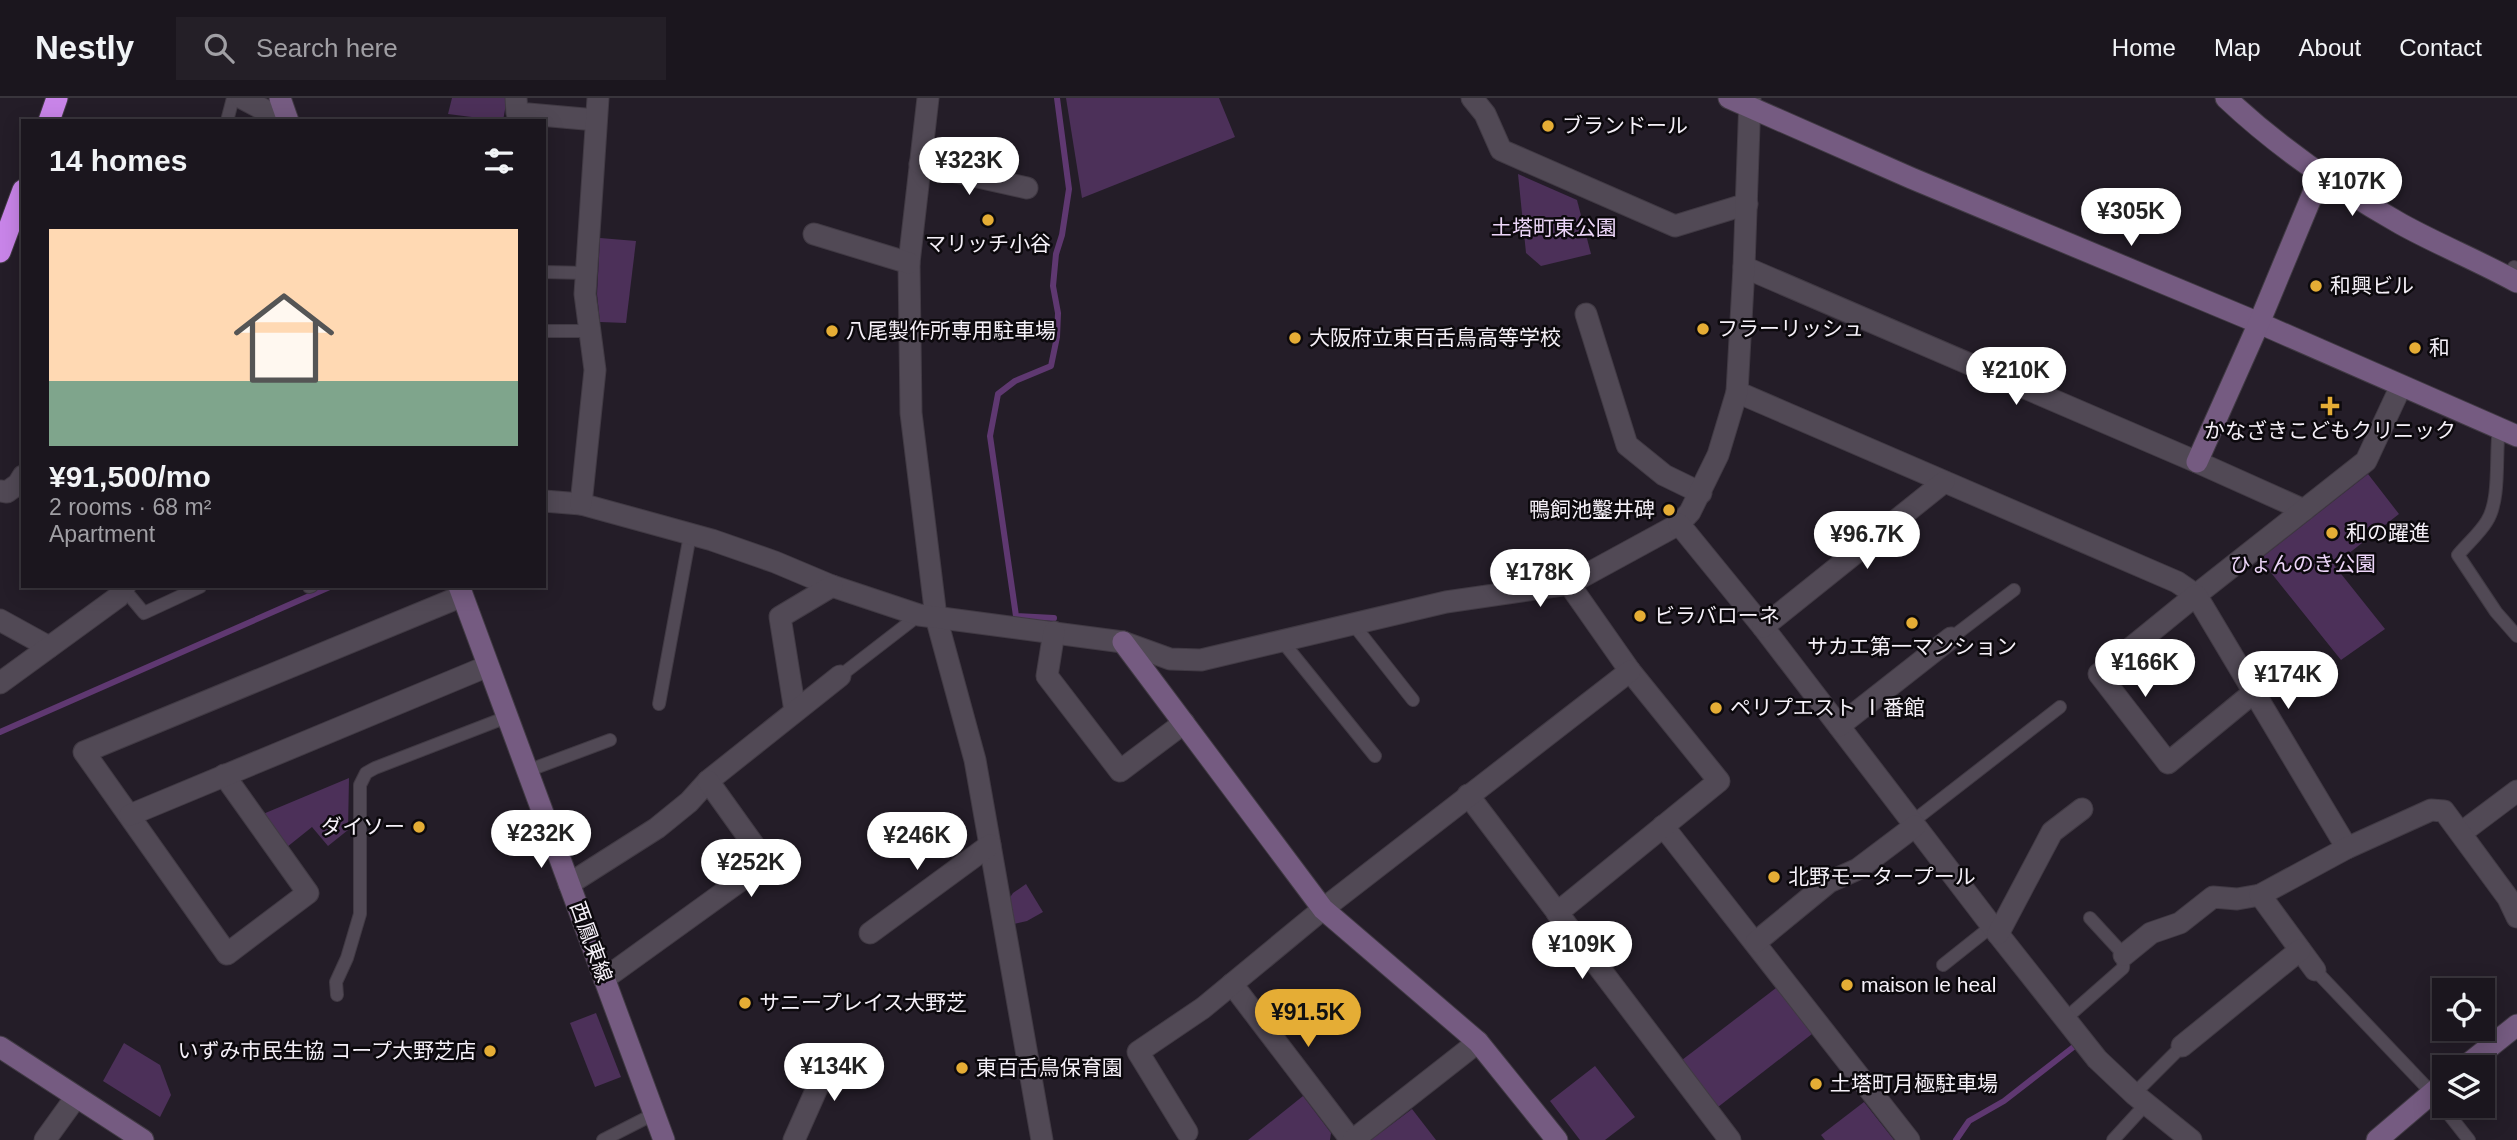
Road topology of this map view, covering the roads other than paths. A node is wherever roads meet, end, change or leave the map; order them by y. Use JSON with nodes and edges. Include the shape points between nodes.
{"nodes":[{"id":1,"x":57,"y":98,"type":"edge"},
{"id":2,"x":233,"y":98,"type":"edge"},
{"id":3,"x":242,"y":98,"type":"edge"},
{"id":4,"x":279,"y":98,"type":"edge"},
{"id":5,"x":516,"y":98,"type":"edge"},
{"id":6,"x":598,"y":98,"type":"edge"},
{"id":7,"x":928,"y":98,"type":"edge"},
{"id":8,"x":1472,"y":98,"type":"edge"},
{"id":9,"x":1730,"y":98,"type":"edge"},
{"id":10,"x":2226,"y":98,"type":"edge"},
{"id":11,"x":1750,"y":102,"type":"edge"},
{"id":12,"x":49,"y":119,"type":"edge"},
{"id":13,"x":228,"y":119,"type":"edge"},
{"id":14,"x":282,"y":119,"type":"edge"},
{"id":15,"x":285,"y":119,"type":"edge"},
{"id":16,"x":596,"y":120,"type":"junction"},
{"id":17,"x":920,"y":164,"type":"junction"},
{"id":18,"x":2321,"y":174,"type":"junction"},
{"id":19,"x":1027,"y":188,"type":"dead end"},
{"id":20,"x":21,"y":195,"type":"edge"},
{"id":21,"x":1747,"y":204,"type":"junction"},
{"id":22,"x":814,"y":234,"type":"dead end"},
{"id":23,"x":0,"y":252,"type":"edge"},
{"id":24,"x":909,"y":263,"type":"junction"},
{"id":25,"x":1744,"y":267,"type":"junction"},
{"id":26,"x":546,"y":272,"type":"edge"},
{"id":27,"x":2514,"y":272,"type":"edge"},
{"id":28,"x":586,"y":273,"type":"junction"},
{"id":29,"x":1586,"y":314,"type":"dead end"},
{"id":30,"x":2259,"y":324,"type":"junction"},
{"id":31,"x":546,"y":331,"type":"edge"},
{"id":32,"x":590,"y":331,"type":"junction"},
{"id":33,"x":2401,"y":386,"type":"junction"},
{"id":34,"x":1737,"y":392,"type":"junction"},
{"id":35,"x":2508,"y":432,"type":"edge"},
{"id":36,"x":2197,"y":462,"type":"junction"},
{"id":37,"x":21,"y":479,"type":"edge"},
{"id":38,"x":1944,"y":482,"type":"junction"},
{"id":39,"x":0,"y":491,"type":"edge"},
{"id":40,"x":1701,"y":494,"type":"junction"},
{"id":41,"x":546,"y":501,"type":"edge"},
{"id":42,"x":581,"y":504,"type":"junction"},
{"id":43,"x":2304,"y":510,"type":"junction"},
{"id":44,"x":1679,"y":524,"type":"junction"},
{"id":45,"x":690,"y":535,"type":"junction"},
{"id":46,"x":1569,"y":584,"type":"junction"},
{"id":47,"x":832,"y":586,"type":"junction"},
{"id":48,"x":125,"y":588,"type":"edge"},
{"id":49,"x":198,"y":588,"type":"edge"},
{"id":50,"x":2014,"y":590,"type":"dead end"},
{"id":51,"x":460,"y":591,"type":"edge"},
{"id":52,"x":2196,"y":595,"type":"junction"},
{"id":53,"x":928,"y":616,"type":"junction"},
{"id":54,"x":0,"y":620,"type":"edge"},
{"id":55,"x":1353,"y":624,"type":"junction"},
{"id":56,"x":1763,"y":627,"type":"junction"},
{"id":57,"x":1054,"y":632,"type":"junction"},
{"id":58,"x":2517,"y":636,"type":"edge"},
{"id":59,"x":1951,"y":638,"type":"joint"},
{"id":60,"x":1282,"y":641,"type":"junction"},
{"id":61,"x":1123,"y":642,"type":"junction"},
{"id":62,"x":49,"y":647,"type":"junction"},
{"id":63,"x":488,"y":666,"type":"junction"},
{"id":64,"x":1630,"y":671,"type":"junction"},
{"id":65,"x":840,"y":676,"type":"joint"},
{"id":66,"x":0,"y":683,"type":"edge"},
{"id":67,"x":2253,"y":693,"type":"junction"},
{"id":68,"x":1413,"y":700,"type":"dead end"},
{"id":69,"x":659,"y":704,"type":"dead end"},
{"id":70,"x":2060,"y":707,"type":"dead end"},
{"id":71,"x":795,"y":712,"type":"junction"},
{"id":72,"x":507,"y":718,"type":"junction"},
{"id":73,"x":1184,"y":723,"type":"junction"},
{"id":74,"x":1839,"y":726,"type":"junction"},
{"id":75,"x":610,"y":740,"type":"dead end"},
{"id":76,"x":1375,"y":756,"type":"dead end"},
{"id":77,"x":527,"y":771,"type":"junction"},
{"id":78,"x":224,"y":775,"type":"junction"},
{"id":79,"x":708,"y":781,"type":"junction"},
{"id":80,"x":2517,"y":792,"type":"edge"},
{"id":81,"x":1468,"y":795,"type":"junction"},
{"id":82,"x":2082,"y":809,"type":"dead end"},
{"id":83,"x":130,"y":815,"type":"junction"},
{"id":84,"x":1914,"y":824,"type":"junction"},
{"id":85,"x":1663,"y":826,"type":"junction"},
{"id":86,"x":2461,"y":833,"type":"junction"},
{"id":87,"x":990,"y":845,"type":"junction"},
{"id":88,"x":2347,"y":848,"type":"junction"},
{"id":89,"x":569,"y":884,"type":"junction"},
{"id":90,"x":2260,"y":895,"type":"junction"},
{"id":91,"x":1323,"y":909,"type":"junction"},
{"id":92,"x":1557,"y":913,"type":"junction"},
{"id":93,"x":2517,"y":917,"type":"edge"},
{"id":94,"x":2090,"y":918,"type":"dead end"},
{"id":95,"x":885,"y":930,"type":"dead end"},
{"id":96,"x":1995,"y":930,"type":"junction"},
{"id":97,"x":1756,"y":942,"type":"junction"},
{"id":98,"x":2300,"y":950,"type":"junction"},
{"id":99,"x":2124,"y":955,"type":"junction"},
{"id":100,"x":1943,"y":965,"type":"dead end"},
{"id":101,"x":2315,"y":970,"type":"joint"},
{"id":102,"x":604,"y":979,"type":"junction"},
{"id":103,"x":1232,"y":984,"type":"junction"},
{"id":104,"x":337,"y":995,"type":"dead end"},
{"id":105,"x":2065,"y":1019,"type":"junction"},
{"id":106,"x":2517,"y":1025,"type":"edge"},
{"id":107,"x":1478,"y":1042,"type":"junction"},
{"id":108,"x":0,"y":1046,"type":"edge"},
{"id":109,"x":2182,"y":1046,"type":"joint"},
{"id":110,"x":2479,"y":1055,"type":"edge"},
{"id":111,"x":807,"y":1068,"type":"dead end"},
{"id":112,"x":2432,"y":1081,"type":"edge"},
{"id":113,"x":2432,"y":1092,"type":"edge"},
{"id":114,"x":76,"y":1097,"type":"junction"},
{"id":115,"x":2140,"y":1099,"type":"junction"},
{"id":116,"x":654,"y":1114,"type":"junction"},
{"id":117,"x":2456,"y":1118,"type":"edge"},
{"id":118,"x":1186,"y":1137,"type":"edge"},
{"id":119,"x":2381,"y":1139,"type":"edge"},
{"id":120,"x":45,"y":1140,"type":"edge"},
{"id":121,"x":143,"y":1140,"type":"edge"},
{"id":122,"x":603,"y":1140,"type":"edge"},
{"id":123,"x":664,"y":1140,"type":"edge"},
{"id":124,"x":794,"y":1140,"type":"edge"},
{"id":125,"x":1042,"y":1140,"type":"edge"},
{"id":126,"x":1352,"y":1140,"type":"edge"},
{"id":127,"x":1557,"y":1140,"type":"edge"},
{"id":128,"x":1730,"y":1140,"type":"edge"},
{"id":129,"x":1909,"y":1140,"type":"edge"},
{"id":130,"x":2113,"y":1140,"type":"edge"},
{"id":131,"x":2191,"y":1140,"type":"edge"},
{"id":132,"x":2469,"y":1140,"type":"edge"}],
"edges":[{"from":1,"to":12,"type":"highway"},
{"from":2,"to":13,"type":"lane"},
{"from":3,"to":14,"type":"street"},
{"from":4,"to":15,"type":"street"},
{"from":5,"to":16,"type":"street","via":[[517,113]]},
{"from":6,"to":16,"type":"street"},
{"from":7,"to":17,"type":"street"},
{"from":8,"to":21,"type":"street","via":[[1485,114],[1501,150],[1675,226]]},
{"from":9,"to":11,"type":"street"},
{"from":10,"to":18,"type":"street"},
{"from":11,"to":21,"type":"street"},
{"from":11,"to":30,"type":"street","via":[[1911,178]]},
{"from":16,"to":28,"type":"street"},
{"from":17,"to":19,"type":"street"},
{"from":17,"to":24,"type":"street"},
{"from":18,"to":27,"type":"street","via":[[2401,224]]},
{"from":18,"to":30,"type":"street"},
{"from":20,"to":23,"type":"highway"},
{"from":21,"to":25,"type":"street"},
{"from":22,"to":24,"type":"street"},
{"from":24,"to":53,"type":"street","via":[[911,413]]},
{"from":25,"to":34,"type":"street"},
{"from":25,"to":36,"type":"street"},
{"from":26,"to":28,"type":"lane"},
{"from":28,"to":32,"type":"street"},
{"from":29,"to":40,"type":"street","via":[[1627,445],[1664,475]]},
{"from":30,"to":33,"type":"street"},
{"from":30,"to":36,"type":"street"},
{"from":31,"to":32,"type":"lane"},
{"from":32,"to":42,"type":"street","via":[[595,370]]},
{"from":33,"to":35,"type":"street"},
{"from":33,"to":43,"type":"street","via":[[2366,461]]},
{"from":34,"to":38,"type":"street"},
{"from":34,"to":40,"type":"street"},
{"from":35,"to":58,"type":"lane","via":[[2496,452],[2494,506],[2486,523],[2458,555]]},
{"from":36,"to":43,"type":"street"},
{"from":37,"to":39,"type":"street","via":[[7,492]]},
{"from":38,"to":52,"type":"street","via":[[2177,582]]},
{"from":38,"to":56,"type":"street"},
{"from":40,"to":44,"type":"street"},
{"from":41,"to":42,"type":"street"},
{"from":42,"to":45,"type":"street"},
{"from":43,"to":52,"type":"street"},
{"from":44,"to":46,"type":"street"},
{"from":44,"to":56,"type":"street"},
{"from":45,"to":47,"type":"street"},
{"from":45,"to":69,"type":"lane"},
{"from":46,"to":55,"type":"street","via":[[1446,602]]},
{"from":46,"to":64,"type":"street"},
{"from":47,"to":53,"type":"street"},
{"from":47,"to":71,"type":"street","via":[[780,617]]},
{"from":48,"to":49,"type":"lane","via":[[144,612]]},
{"from":48,"to":62,"type":"street"},
{"from":50,"to":59,"type":"lane"},
{"from":51,"to":63,"type":"street","name":"西鳳東線"},
{"from":51,"to":83,"type":"street","via":[[84,752]]},
{"from":52,"to":67,"type":"street"},
{"from":52,"to":67,"type":"street","via":[[2099,674],[2168,763]]},
{"from":53,"to":57,"type":"street"},
{"from":53,"to":65,"type":"lane"},
{"from":53,"to":87,"type":"street","via":[[975,760]]},
{"from":54,"to":62,"type":"street"},
{"from":55,"to":60,"type":"street"},
{"from":55,"to":68,"type":"lane"},
{"from":56,"to":74,"type":"street"},
{"from":57,"to":61,"type":"street"},
{"from":57,"to":73,"type":"street","via":[[1047,676],[1120,771]]},
{"from":59,"to":74,"type":"street"},
{"from":60,"to":61,"type":"street","via":[[1201,660],[1170,659]]},
{"from":60,"to":76,"type":"lane"},
{"from":61,"to":73,"type":"street"},
{"from":62,"to":66,"type":"street"},
{"from":63,"to":72,"type":"street","name":"西鳳東線"},
{"from":63,"to":78,"type":"street"},
{"from":64,"to":81,"type":"street"},
{"from":64,"to":85,"type":"street","via":[[1718,781]]},
{"from":65,"to":71,"type":"street"},
{"from":67,"to":88,"type":"street"},
{"from":70,"to":84,"type":"lane"},
{"from":71,"to":79,"type":"street"},
{"from":72,"to":77,"type":"street","name":"西鳳東線"},
{"from":72,"to":104,"type":"lane","via":[[366,774],[360,785],[360,914],[335,982]]},
{"from":73,"to":91,"type":"street"},
{"from":74,"to":84,"type":"street"},
{"from":75,"to":77,"type":"lane"},
{"from":77,"to":89,"type":"street","name":"西鳳東線"},
{"from":78,"to":83,"type":"street"},
{"from":78,"to":83,"type":"street","via":[[308,893],[228,954]]},
{"from":79,"to":89,"type":"street","via":[[657,828]]},
{"from":79,"to":102,"type":"street","via":[[766,862]]},
{"from":80,"to":86,"type":"street"},
{"from":81,"to":91,"type":"street"},
{"from":81,"to":92,"type":"street"},
{"from":82,"to":96,"type":"street","via":[[2052,832]]},
{"from":84,"to":96,"type":"street"},
{"from":84,"to":97,"type":"street","via":[[1858,869],[1829,882]]},
{"from":85,"to":92,"type":"street"},
{"from":85,"to":97,"type":"street"},
{"from":86,"to":88,"type":"street","via":[[2444,811],[2431,810]]},
{"from":86,"to":93,"type":"street"},
{"from":87,"to":95,"type":"street"},
{"from":87,"to":125,"type":"street"},
{"from":88,"to":90,"type":"street"},
{"from":89,"to":102,"type":"street","name":"西鳳東線"},
{"from":90,"to":98,"type":"street"},
{"from":90,"to":99,"type":"street","via":[[2213,897],[2180,923],[2151,933]]},
{"from":91,"to":103,"type":"street"},
{"from":91,"to":107,"type":"street"},
{"from":92,"to":128,"type":"street"},
{"from":94,"to":99,"type":"lane"},
{"from":96,"to":100,"type":"lane"},
{"from":96,"to":105,"type":"street"},
{"from":97,"to":129,"type":"street"},
{"from":98,"to":101,"type":"street"},
{"from":98,"to":109,"type":"street"},
{"from":99,"to":105,"type":"lane","via":[[2123,968]]},
{"from":101,"to":112,"type":"lane"},
{"from":102,"to":116,"type":"street","name":"西鳳東線"},
{"from":103,"to":118,"type":"street","via":[[1138,1052]]},
{"from":103,"to":126,"type":"street"},
{"from":105,"to":115,"type":"street","via":[[2097,1059]]},
{"from":106,"to":110,"type":"street"},
{"from":107,"to":126,"type":"street"},
{"from":107,"to":127,"type":"street"},
{"from":108,"to":114,"type":"street"},
{"from":109,"to":115,"type":"lane"},
{"from":111,"to":124,"type":"street","via":[[818,1086]]},
{"from":113,"to":119,"type":"street"},
{"from":114,"to":120,"type":"street"},
{"from":114,"to":121,"type":"street"},
{"from":115,"to":130,"type":"lane"},
{"from":115,"to":131,"type":"street"},
{"from":116,"to":122,"type":"lane"},
{"from":116,"to":123,"type":"street","name":"西鳳東線"},
{"from":117,"to":132,"type":"lane"}]}
